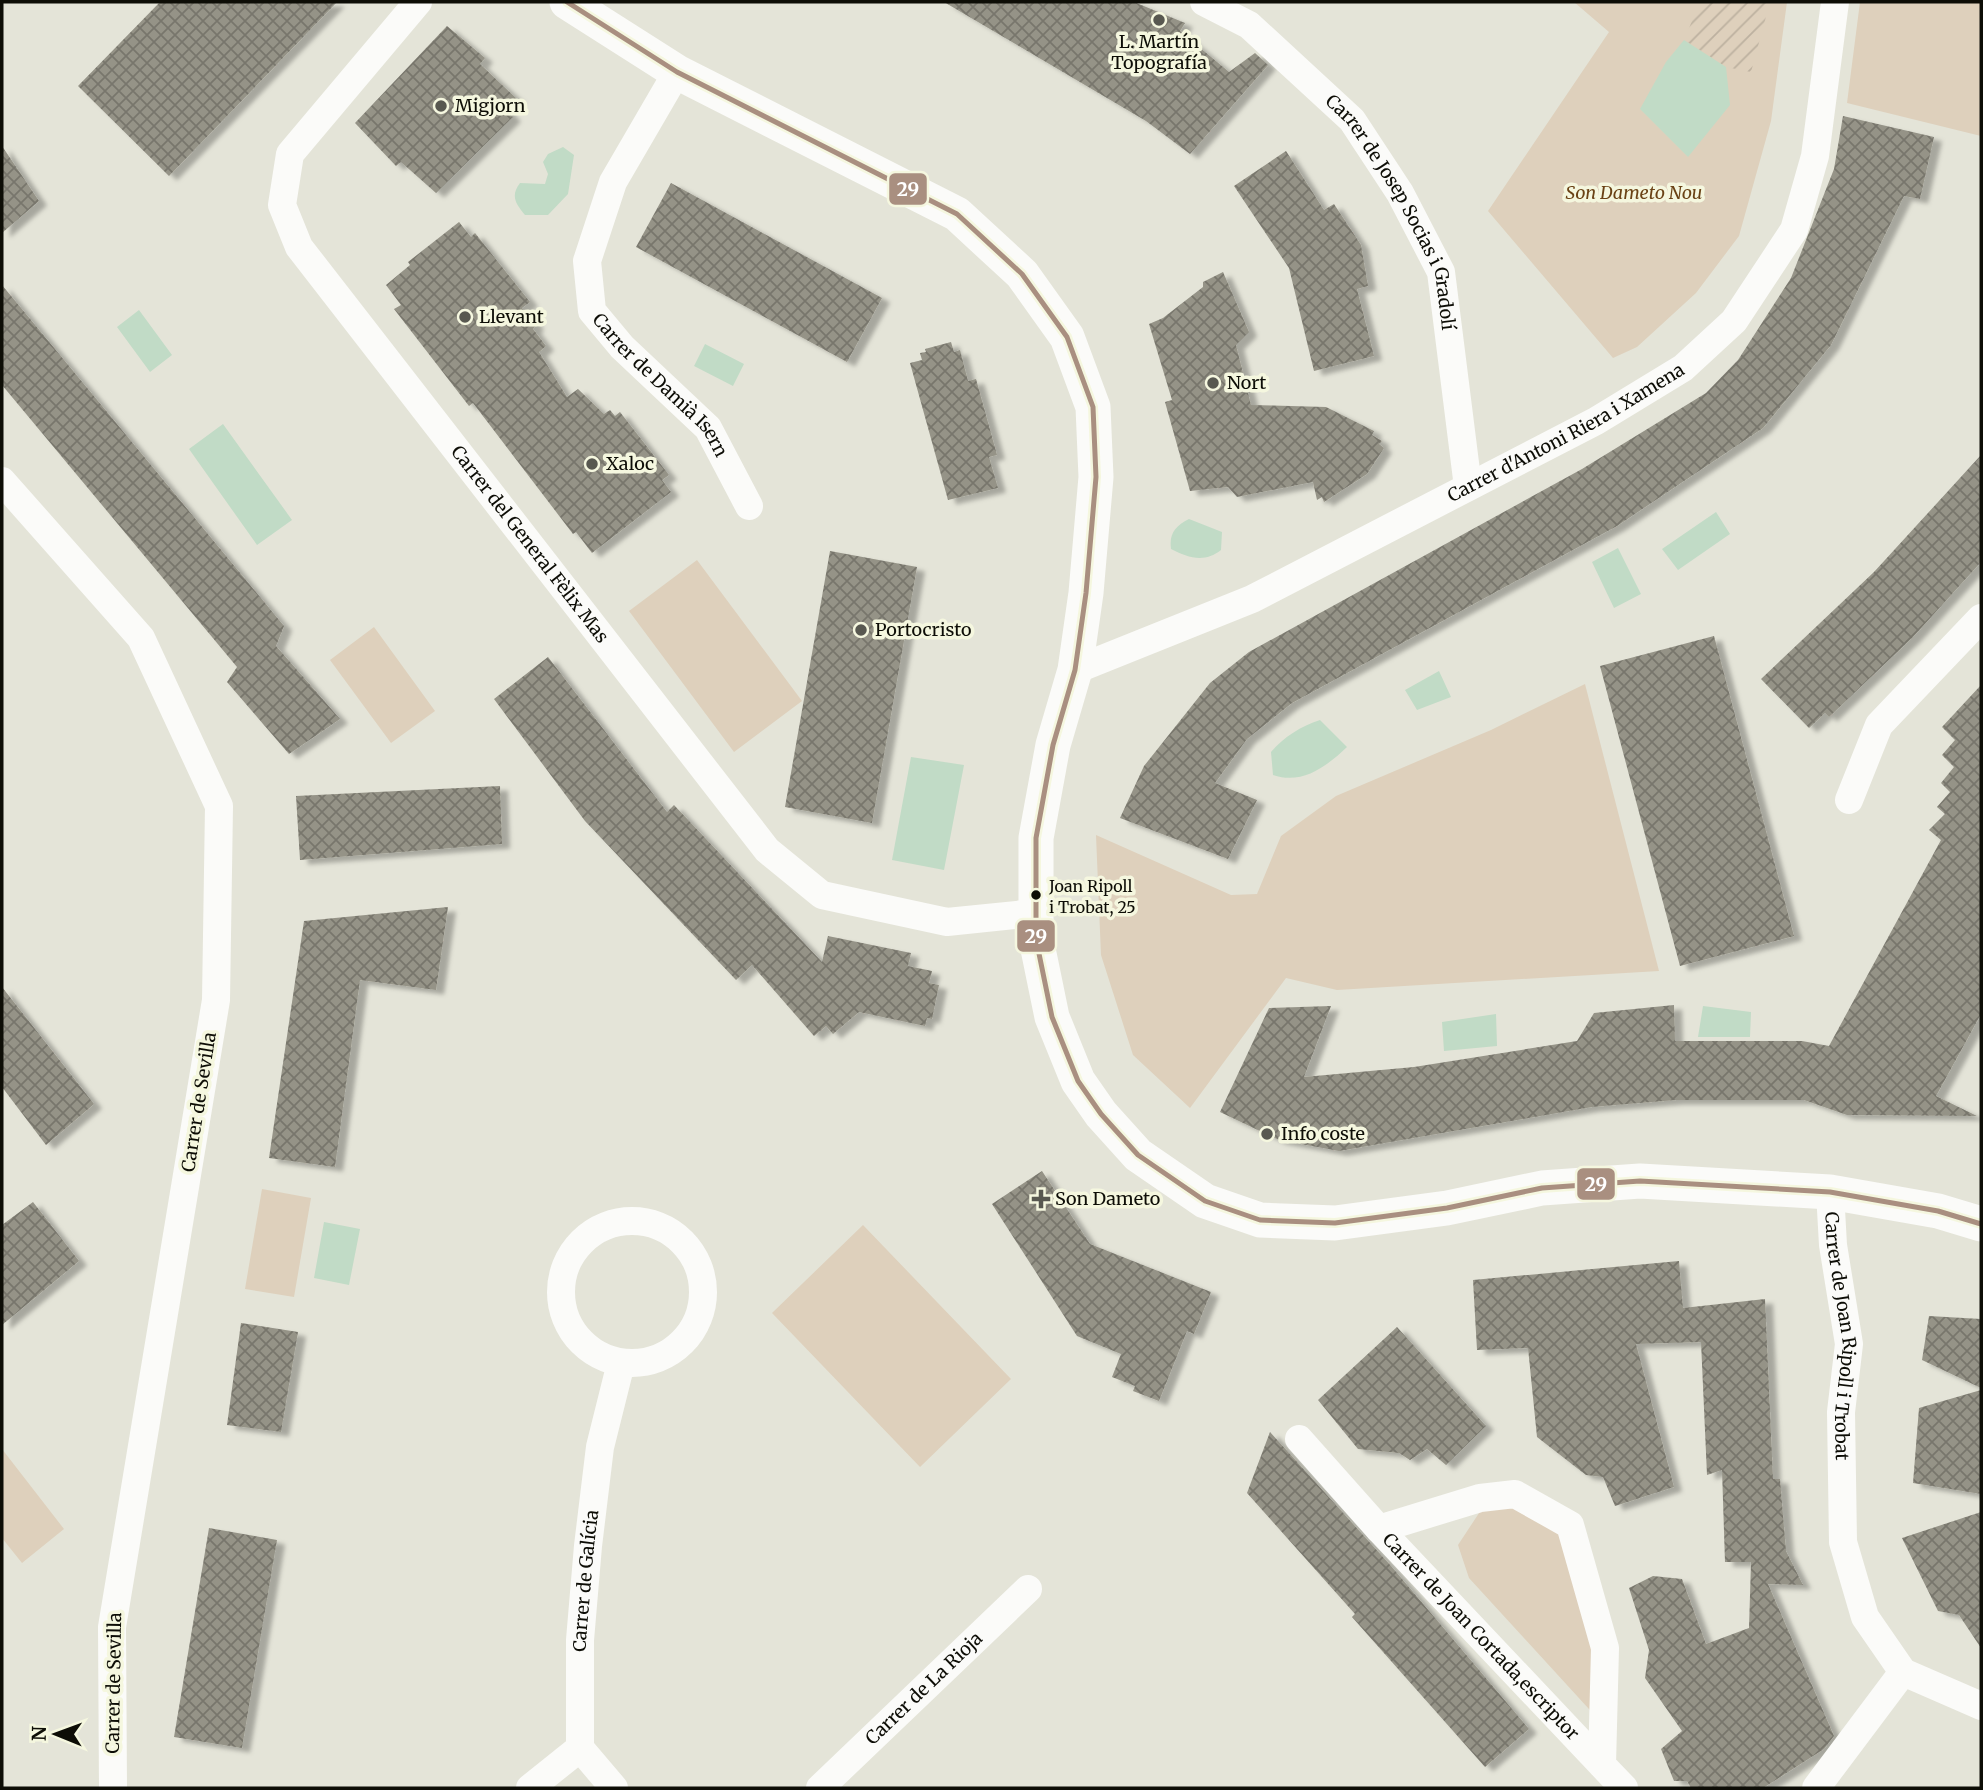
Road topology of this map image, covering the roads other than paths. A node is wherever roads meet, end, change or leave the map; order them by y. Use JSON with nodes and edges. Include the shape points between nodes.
{"nodes":[{"id":1,"x":418,"y":2,"type":"edge"},
{"id":2,"x":567,"y":2,"type":"edge"},
{"id":3,"x":1204,"y":2,"type":"edge"},
{"id":4,"x":1835,"y":2,"type":"edge"},
{"id":5,"x":677,"y":72,"type":"junction"},
{"id":6,"x":2,"y":481,"type":"edge"},
{"id":7,"x":1468,"y":487,"type":"junction"},
{"id":8,"x":749,"y":506,"type":"dead end"},
{"id":9,"x":1981,"y":618,"type":"edge"},
{"id":10,"x":1075,"y":670,"type":"junction"},
{"id":11,"x":1849,"y":800,"type":"dead end"},
{"id":12,"x":1035,"y":913,"type":"junction"},
{"id":13,"x":1830,"y":1192,"type":"junction"},
{"id":14,"x":1981,"y":1224,"type":"edge"},
{"id":15,"x":621,"y":1363,"type":"junction"},
{"id":16,"x":1299,"y":1439,"type":"dead end"},
{"id":17,"x":1379,"y":1529,"type":"junction"},
{"id":18,"x":1028,"y":1589,"type":"dead end"},
{"id":19,"x":1903,"y":1672,"type":"junction"},
{"id":20,"x":1981,"y":1706,"type":"edge"},
{"id":21,"x":580,"y":1748,"type":"junction"},
{"id":22,"x":1602,"y":1765,"type":"junction"},
{"id":23,"x":113,"y":1788,"type":"edge"},
{"id":24,"x":530,"y":1788,"type":"edge"},
{"id":25,"x":614,"y":1788,"type":"edge"},
{"id":26,"x":820,"y":1788,"type":"edge"},
{"id":27,"x":1624,"y":1788,"type":"edge"},
{"id":28,"x":1816,"y":1788,"type":"edge"}],
"edges":[{"from":1,"to":12,"type":"street","name":"Carrer del General Fèlix Mas","via":[[290,154],[282,205],[299,247],[767,850],[822,895],[947,922]]},
{"from":2,"to":5,"type":"street","name":"Carrer de Joan Ripoll i Trobat"},
{"from":3,"to":7,"type":"street","name":"Carrer de Josep Socias i Gradolí","via":[[1249,25],[1352,120],[1400,193],[1441,272]]},
{"from":4,"to":7,"type":"street","name":"Carrer d'Antoni Riera i Xamena","via":[[1815,156],[1794,230],[1734,321],[1683,368],[1631,402]]},
{"from":5,"to":8,"type":"street","name":"Carrer de Damià Isern","via":[[613,182],[587,261],[592,311],[622,347],[708,428]]},
{"from":5,"to":10,"type":"street","name":"Carrer de Joan Ripoll i Trobat","via":[[957,214],[1022,274],[1068,337],[1093,407],[1096,477]]},
{"from":6,"to":23,"type":"street","name":"Carrer de Sevilla","via":[[141,638],[219,806],[216,1000],[112,1627]]},
{"from":7,"to":10,"type":"street","name":"Carrer d'Antoni Riera i Xamena","via":[[1252,599]]},
{"from":9,"to":11,"type":"street","via":[[1879,724]]},
{"from":10,"to":12,"type":"street","name":"Carrer de Joan Ripoll i Trobat","via":[[1053,745],[1036,838]]},
{"from":12,"to":13,"type":"street","name":"Carrer de Joan Ripoll i Trobat","via":[[1052,1017],[1078,1081],[1139,1155],[1205,1201],[1260,1220],[1335,1223],[1447,1208],[1542,1188],[1640,1181]]},
{"from":13,"to":14,"type":"street","via":[[1938,1211]]},
{"from":13,"to":19,"type":"street","name":"Carrer de Joan Ripoll i Trobat","via":[[1833,1245],[1849,1344],[1841,1412],[1843,1542],[1865,1617]]},
{"from":15,"to":15,"type":"street","via":[[645,1363],[668,1354],[687,1338],[699,1317],[700,1271],[673,1234],[652,1224],[629,1221],[586,1237],[571,1255],[563,1276],[561,1300],[567,1323],[590,1349]]},
{"from":15,"to":21,"type":"street","name":"Carrer de Galícia","via":[[600,1447],[588,1546],[580,1640]]},
{"from":16,"to":17,"type":"street"},
{"from":17,"to":22,"type":"street","name":"Carrer de Joan Cortada,escriptor"},
{"from":17,"to":22,"type":"street","name":"Carrer de Joan Cortada,escriptor","via":[[1480,1498],[1515,1494],[1570,1525],[1605,1648]]},
{"from":18,"to":26,"type":"street","name":"Carrer de La Rioja"},
{"from":19,"to":20,"type":"street"},
{"from":19,"to":28,"type":"street"},
{"from":21,"to":24,"type":"street"},
{"from":21,"to":25,"type":"street"},
{"from":22,"to":27,"type":"street","name":"Carrer de Joan Cortada,escriptor"}]}
